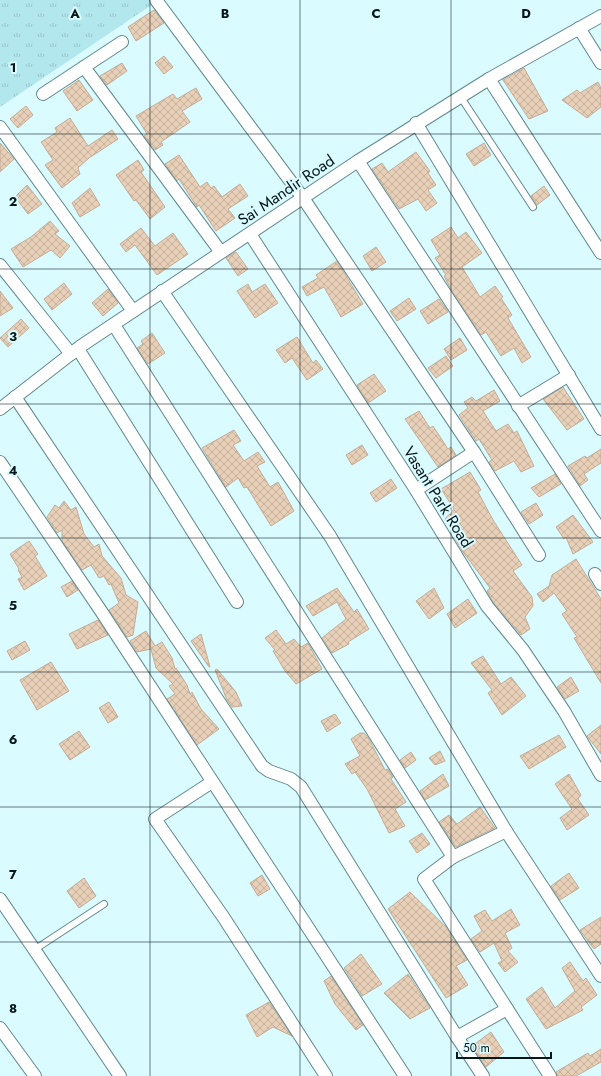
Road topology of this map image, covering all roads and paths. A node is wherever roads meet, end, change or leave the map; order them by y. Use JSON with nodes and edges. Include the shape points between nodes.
{"nodes":[{"id":1,"x":156,"y":0,"type":"edge"},
{"id":2,"x":601,"y":16,"type":"edge"},
{"id":3,"x":579,"y":28,"type":"junction"},
{"id":4,"x":122,"y":42,"type":"dead end"},
{"id":5,"x":601,"y":63,"type":"edge"},
{"id":6,"x":84,"y":67,"type":"junction"},
{"id":7,"x":489,"y":79,"type":"junction"},
{"id":8,"x":43,"y":94,"type":"dead end"},
{"id":9,"x":460,"y":96,"type":"junction"},
{"id":10,"x":416,"y":123,"type":"junction"},
{"id":11,"x":0,"y":126,"type":"edge"},
{"id":12,"x":358,"y":160,"type":"junction"},
{"id":13,"x":303,"y":198,"type":"junction"},
{"id":14,"x":533,"y":207,"type":"dead end"},
{"id":15,"x":250,"y":234,"type":"junction"},
{"id":16,"x":220,"y":251,"type":"junction"},
{"id":17,"x":601,"y":253,"type":"edge"},
{"id":18,"x":0,"y":265,"type":"edge"},
{"id":19,"x":162,"y":292,"type":"junction"},
{"id":20,"x":132,"y":311,"type":"junction"},
{"id":21,"x":114,"y":325,"type":"junction"},
{"id":22,"x":74,"y":351,"type":"junction"},
{"id":23,"x":569,"y":375,"type":"junction"},
{"id":24,"x":15,"y":397,"type":"junction"},
{"id":25,"x":1,"y":406,"type":"edge"},
{"id":26,"x":518,"y":406,"type":"junction"},
{"id":27,"x":601,"y":429,"type":"edge"},
{"id":28,"x":474,"y":452,"type":"junction"},
{"id":29,"x":0,"y":462,"type":"edge"},
{"id":30,"x":416,"y":490,"type":"junction"},
{"id":31,"x":601,"y":531,"type":"edge"},
{"id":32,"x":539,"y":555,"type":"dead end"},
{"id":33,"x":237,"y":602,"type":"dead end"},
{"id":34,"x":601,"y":776,"type":"edge"},
{"id":35,"x":212,"y":782,"type":"junction"},
{"id":36,"x":506,"y":831,"type":"junction"},
{"id":37,"x":453,"y":857,"type":"junction"},
{"id":38,"x":0,"y":899,"type":"edge"},
{"id":39,"x":104,"y":904,"type":"dead end"},
{"id":40,"x":34,"y":950,"type":"junction"},
{"id":41,"x":601,"y":976,"type":"edge"},
{"id":42,"x":507,"y":1009,"type":"junction"},
{"id":43,"x":0,"y":1028,"type":"edge"},
{"id":44,"x":457,"y":1037,"type":"junction"},
{"id":45,"x":35,"y":1076,"type":"edge"},
{"id":46,"x":120,"y":1076,"type":"edge"},
{"id":47,"x":326,"y":1076,"type":"edge"},
{"id":48,"x":405,"y":1076,"type":"edge"},
{"id":49,"x":483,"y":1076,"type":"edge"},
{"id":50,"x":550,"y":1076,"type":"edge"}],
"edges":[{"from":1,"to":13,"type":"street"},
{"from":2,"to":3,"type":"street","name":"Sai Mandir Road"},
{"from":3,"to":5,"type":"street"},
{"from":3,"to":7,"type":"street","name":"Sai Mandir Road"},
{"from":4,"to":6,"type":"street"},
{"from":6,"to":8,"type":"street"},
{"from":6,"to":16,"type":"street"},
{"from":7,"to":9,"type":"street","name":"Sai Mandir Road"},
{"from":7,"to":17,"type":"street"},
{"from":9,"to":10,"type":"street","name":"Sai Mandir Road"},
{"from":9,"to":14,"type":"lane"},
{"from":10,"to":12,"type":"street","name":"Sai Mandir Road"},
{"from":10,"to":23,"type":"street"},
{"from":11,"to":20,"type":"street"},
{"from":12,"to":13,"type":"street","name":"Sai Mandir Road"},
{"from":12,"to":26,"type":"street"},
{"from":13,"to":15,"type":"street","name":"Sai Mandir Road"},
{"from":13,"to":28,"type":"street"},
{"from":15,"to":16,"type":"street","name":"Sai Mandir Road"},
{"from":15,"to":30,"type":"street","name":"Vasant Park Road"},
{"from":16,"to":19,"type":"street","name":"Sai Mandir Road"},
{"from":18,"to":22,"type":"street"},
{"from":19,"to":20,"type":"street","name":"Sai Mandir Road"},
{"from":19,"to":36,"type":"street","via":[[330,536]]},
{"from":20,"to":21,"type":"street","name":"Sai Mandir Road"},
{"from":21,"to":22,"type":"street","name":"Sai Mandir Road"},
{"from":21,"to":37,"type":"street"},
{"from":22,"to":24,"type":"street","name":"Sai Mandir Road"},
{"from":22,"to":33,"type":"street"},
{"from":23,"to":26,"type":"street"},
{"from":23,"to":27,"type":"street"},
{"from":24,"to":25,"type":"street","name":"Sai Mandir Road"},
{"from":24,"to":44,"type":"street","via":[[262,766],[268,771],[292,779],[301,787]]},
{"from":26,"to":31,"type":"street"},
{"from":28,"to":30,"type":"street"},
{"from":28,"to":32,"type":"street"},
{"from":29,"to":35,"type":"street"},
{"from":30,"to":34,"type":"street","name":"Vasant Park Road","via":[[487,606],[523,650],[564,711]]},
{"from":35,"to":47,"type":"street","via":[[155,819],[224,918]]},
{"from":35,"to":48,"type":"street"},
{"from":36,"to":37,"type":"street"},
{"from":36,"to":41,"type":"street"},
{"from":37,"to":42,"type":"street","via":[[424,879]]},
{"from":38,"to":40,"type":"street"},
{"from":39,"to":40,"type":"lane"},
{"from":40,"to":46,"type":"street"},
{"from":42,"to":44,"type":"street"},
{"from":42,"to":50,"type":"street"},
{"from":43,"to":45,"type":"street"},
{"from":44,"to":49,"type":"street"}]}
